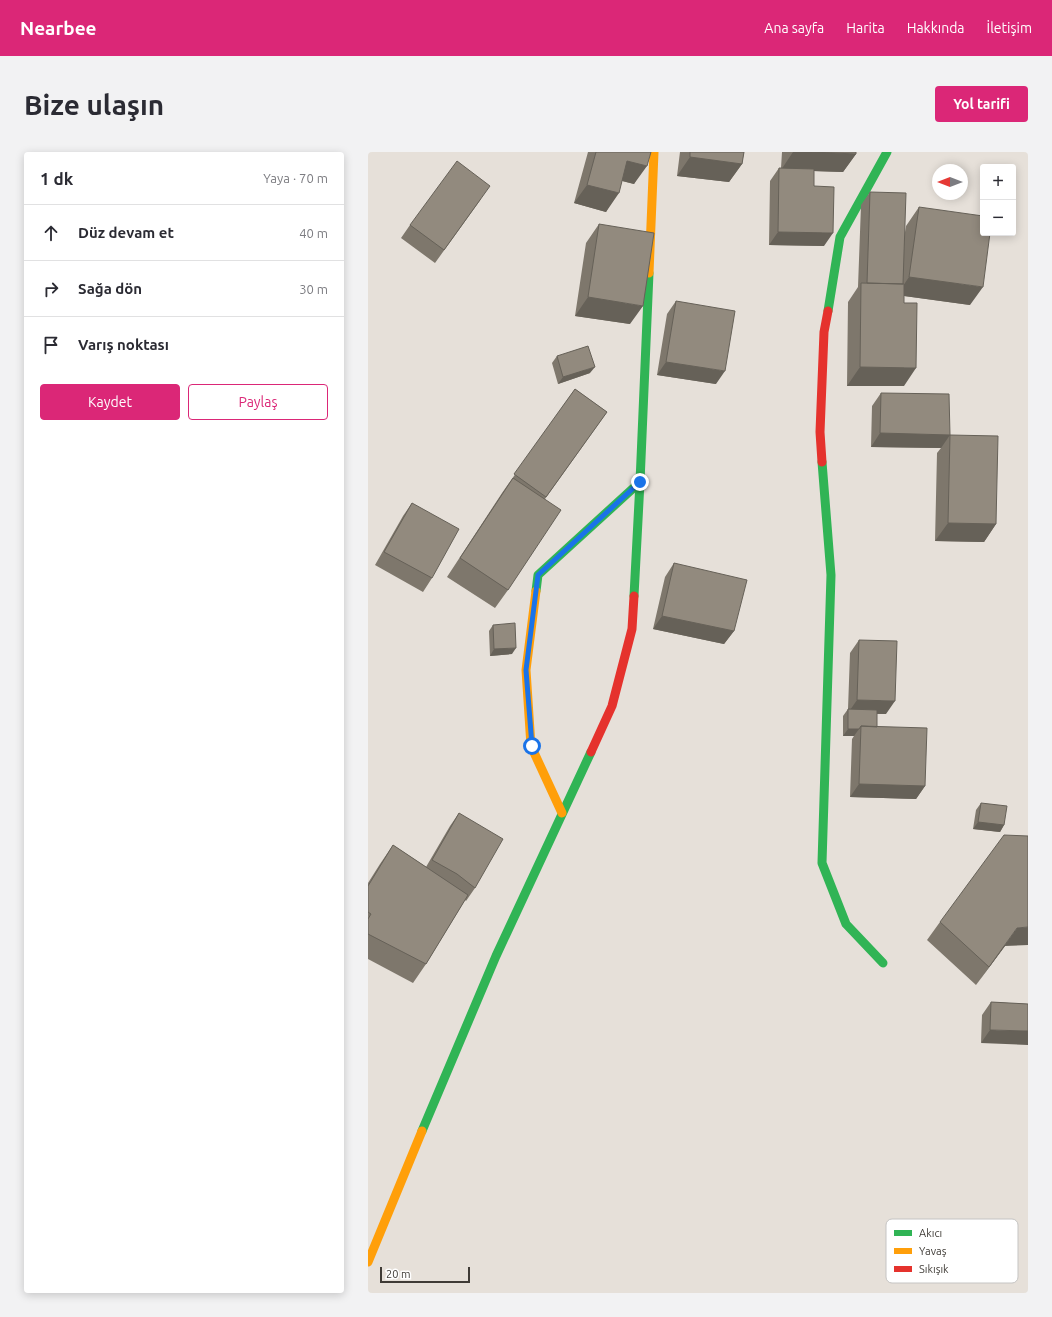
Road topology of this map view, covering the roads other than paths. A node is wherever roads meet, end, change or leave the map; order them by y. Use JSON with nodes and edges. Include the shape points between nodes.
{"nodes":[{"id":1,"x":654,"y":152,"type":"edge"},
{"id":2,"x":887,"y":152,"type":"edge"},
{"id":3,"x":640,"y":482,"type":"junction"},
{"id":4,"x":562,"y":813,"type":"junction"},
{"id":5,"x":883,"y":963,"type":"dead end"},
{"id":6,"x":368,"y":1262,"type":"edge"}],
"edges":[{"from":1,"to":3,"type":"street"},
{"from":2,"to":5,"type":"street","via":[[840,237],[824,332],[820,432],[831,575],[822,863],[846,924]]},
{"from":3,"to":4,"type":"street","via":[[632,629],[612,706]]},
{"from":3,"to":4,"type":"street","via":[[538,575],[526,670],[532,746]]},
{"from":4,"to":6,"type":"street","via":[[496,956]]}]}
